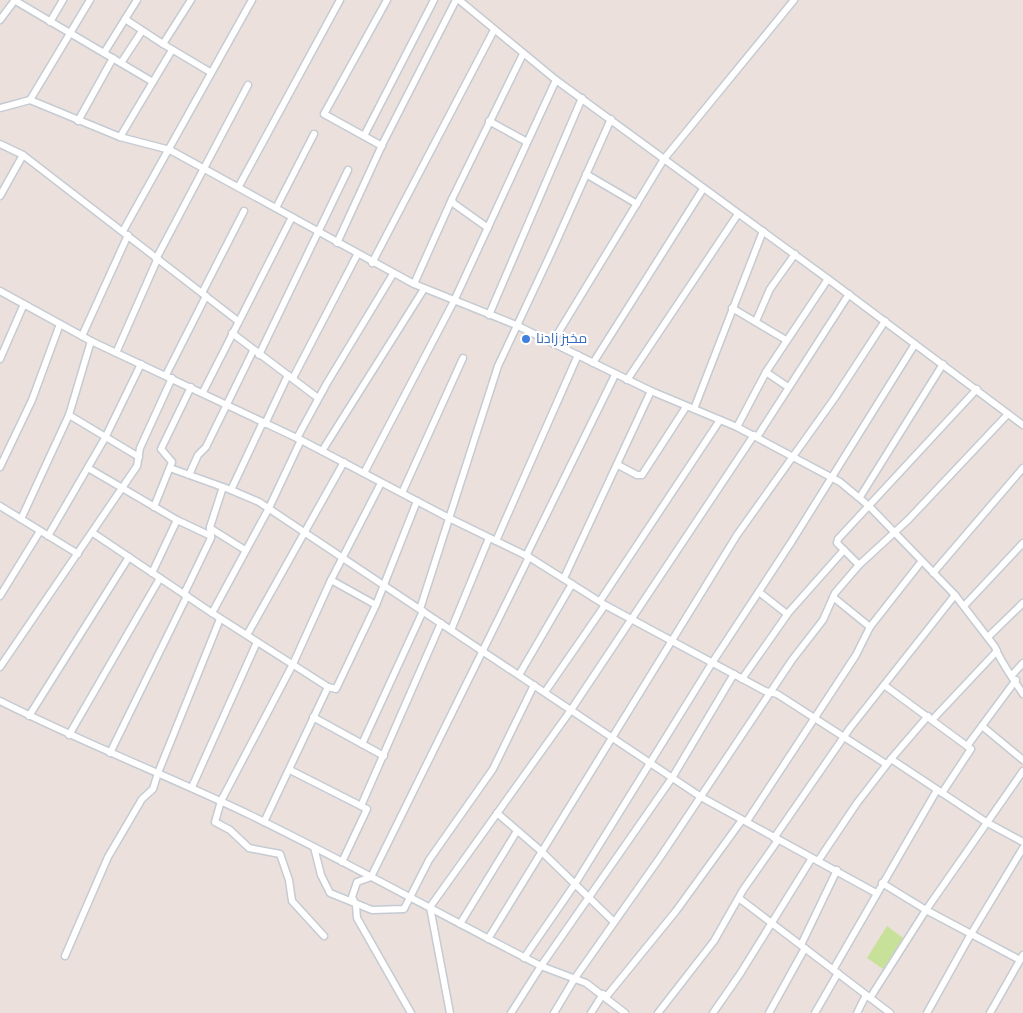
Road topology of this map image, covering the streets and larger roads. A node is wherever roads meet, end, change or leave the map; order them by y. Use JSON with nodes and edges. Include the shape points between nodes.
{"nodes":[{"id":1,"x":14,"y":0,"type":"edge"},
{"id":2,"x":63,"y":0,"type":"edge"},
{"id":3,"x":90,"y":0,"type":"edge"},
{"id":4,"x":137,"y":0,"type":"edge"},
{"id":5,"x":191,"y":0,"type":"edge"},
{"id":6,"x":252,"y":0,"type":"edge"},
{"id":7,"x":340,"y":0,"type":"edge"},
{"id":8,"x":387,"y":0,"type":"edge"},
{"id":9,"x":434,"y":0,"type":"edge"},
{"id":10,"x":457,"y":0,"type":"edge"},
{"id":11,"x":794,"y":0,"type":"edge"},
{"id":12,"x":1,"y":16,"type":"edge"},
{"id":13,"x":126,"y":19,"type":"junction"},
{"id":14,"x":50,"y":22,"type":"junction"},
{"id":15,"x":494,"y":30,"type":"junction"},
{"id":16,"x":142,"y":31,"type":"junction"},
{"id":17,"x":70,"y":34,"type":"junction"},
{"id":18,"x":163,"y":44,"type":"junction"},
{"id":19,"x":172,"y":50,"type":"junction"},
{"id":20,"x":104,"y":52,"type":"junction"},
{"id":21,"x":523,"y":54,"type":"junction"},
{"id":22,"x":113,"y":58,"type":"junction"},
{"id":23,"x":122,"y":63,"type":"junction"},
{"id":24,"x":210,"y":72,"type":"junction"},
{"id":25,"x":556,"y":80,"type":"junction"},
{"id":26,"x":153,"y":82,"type":"junction"},
{"id":27,"x":248,"y":85,"type":"dead end"},
{"id":28,"x":582,"y":98,"type":"junction"},
{"id":29,"x":30,"y":100,"type":"junction"},
{"id":30,"x":0,"y":108,"type":"edge"},
{"id":31,"x":611,"y":119,"type":"junction"},
{"id":32,"x":78,"y":121,"type":"junction"},
{"id":33,"x":489,"y":121,"type":"junction"},
{"id":34,"x":314,"y":134,"type":"dead end"},
{"id":35,"x":364,"y":136,"type":"junction"},
{"id":36,"x":120,"y":137,"type":"junction"},
{"id":37,"x":527,"y":142,"type":"junction"},
{"id":38,"x":382,"y":146,"type":"junction"},
{"id":39,"x":1,"y":147,"type":"edge"},
{"id":40,"x":170,"y":150,"type":"junction"},
{"id":41,"x":23,"y":155,"type":"junction"},
{"id":42,"x":664,"y":159,"type":"junction"},
{"id":43,"x":204,"y":168,"type":"junction"},
{"id":44,"x":348,"y":170,"type":"dead end"},
{"id":45,"x":586,"y":174,"type":"junction"},
{"id":46,"x":239,"y":186,"type":"junction"},
{"id":47,"x":703,"y":189,"type":"junction"},
{"id":48,"x":0,"y":196,"type":"edge"},
{"id":49,"x":452,"y":199,"type":"junction"},
{"id":50,"x":637,"y":204,"type":"junction"},
{"id":51,"x":276,"y":208,"type":"junction"},
{"id":52,"x":244,"y":211,"type":"dead end"},
{"id":53,"x":738,"y":214,"type":"junction"},
{"id":54,"x":292,"y":217,"type":"junction"},
{"id":55,"x":488,"y":228,"type":"junction"},
{"id":56,"x":763,"y":231,"type":"junction"},
{"id":57,"x":126,"y":233,"type":"junction"},
{"id":58,"x":320,"y":233,"type":"junction"},
{"id":59,"x":337,"y":243,"type":"junction"},
{"id":60,"x":357,"y":254,"type":"junction"},
{"id":61,"x":794,"y":254,"type":"junction"},
{"id":62,"x":157,"y":260,"type":"junction"},
{"id":63,"x":372,"y":263,"type":"junction"},
{"id":64,"x":393,"y":274,"type":"junction"},
{"id":65,"x":828,"y":278,"type":"junction"},
{"id":66,"x":414,"y":284,"type":"junction"},
{"id":67,"x":424,"y":289,"type":"junction"},
{"id":68,"x":0,"y":291,"type":"edge"},
{"id":69,"x":849,"y":294,"type":"junction"},
{"id":70,"x":204,"y":295,"type":"junction"},
{"id":71,"x":454,"y":301,"type":"junction"},
{"id":72,"x":24,"y":304,"type":"junction"},
{"id":73,"x":732,"y":308,"type":"junction"},
{"id":74,"x":489,"y":314,"type":"junction"},
{"id":75,"x":756,"y":320,"type":"junction"},
{"id":76,"x":238,"y":321,"type":"junction"},
{"id":77,"x":885,"y":321,"type":"junction"},
{"id":78,"x":60,"y":324,"type":"junction"},
{"id":79,"x":516,"y":325,"type":"junction"},
{"id":80,"x":232,"y":333,"type":"junction"},
{"id":81,"x":82,"y":336,"type":"junction"},
{"id":82,"x":786,"y":340,"type":"junction"},
{"id":83,"x":91,"y":342,"type":"junction"},
{"id":84,"x":552,"y":343,"type":"junction"},
{"id":85,"x":915,"y":344,"type":"junction"},
{"id":86,"x":116,"y":353,"type":"junction"},
{"id":87,"x":256,"y":353,"type":"junction"},
{"id":88,"x":578,"y":355,"type":"junction"},
{"id":89,"x":463,"y":358,"type":"dead end"},
{"id":90,"x":0,"y":359,"type":"edge"},
{"id":91,"x":592,"y":362,"type":"junction"},
{"id":92,"x":140,"y":364,"type":"junction"},
{"id":93,"x":943,"y":364,"type":"junction"},
{"id":94,"x":766,"y":372,"type":"junction"},
{"id":95,"x":615,"y":375,"type":"junction"},
{"id":96,"x":169,"y":377,"type":"junction"},
{"id":97,"x":291,"y":377,"type":"junction"},
{"id":98,"x":626,"y":380,"type":"junction"},
{"id":99,"x":191,"y":387,"type":"junction"},
{"id":100,"x":788,"y":387,"type":"junction"},
{"id":101,"x":977,"y":390,"type":"junction"},
{"id":102,"x":203,"y":392,"type":"junction"},
{"id":103,"x":651,"y":392,"type":"junction"},
{"id":104,"x":318,"y":398,"type":"junction"},
{"id":105,"x":228,"y":404,"type":"junction"},
{"id":106,"x":686,"y":407,"type":"junction"},
{"id":107,"x":694,"y":409,"type":"junction"},
{"id":108,"x":1008,"y":414,"type":"junction"},
{"id":109,"x":69,"y":415,"type":"junction"},
{"id":110,"x":720,"y":420,"type":"junction"},
{"id":111,"x":264,"y":423,"type":"junction"},
{"id":112,"x":1023,"y":425,"type":"edge"},
{"id":113,"x":737,"y":427,"type":"junction"},
{"id":114,"x":756,"y":436,"type":"junction"},
{"id":115,"x":104,"y":438,"type":"junction"},
{"id":116,"x":299,"y":439,"type":"junction"},
{"id":117,"x":322,"y":451,"type":"junction"},
{"id":118,"x":139,"y":457,"type":"junction"},
{"id":119,"x":792,"y":458,"type":"junction"},
{"id":120,"x":344,"y":462,"type":"junction"},
{"id":121,"x":618,"y":465,"type":"junction"},
{"id":122,"x":0,"y":468,"type":"edge"},
{"id":123,"x":88,"y":468,"type":"junction"},
{"id":124,"x":170,"y":468,"type":"junction"},
{"id":125,"x":1023,"y":468,"type":"edge"},
{"id":126,"x":190,"y":474,"type":"junction"},
{"id":127,"x":364,"y":474,"type":"junction"},
{"id":128,"x":831,"y":478,"type":"junction"},
{"id":129,"x":381,"y":483,"type":"junction"},
{"id":130,"x":223,"y":487,"type":"junction"},
{"id":131,"x":123,"y":489,"type":"junction"},
{"id":132,"x":231,"y":490,"type":"junction"},
{"id":133,"x":402,"y":493,"type":"junction"},
{"id":134,"x":860,"y":497,"type":"junction"},
{"id":135,"x":416,"y":501,"type":"junction"},
{"id":136,"x":870,"y":506,"type":"junction"},
{"id":137,"x":154,"y":507,"type":"junction"},
{"id":138,"x":2,"y":508,"type":"edge"},
{"id":139,"x":269,"y":508,"type":"junction"},
{"id":140,"x":0,"y":517,"type":"edge"},
{"id":141,"x":449,"y":518,"type":"junction"},
{"id":142,"x":21,"y":519,"type":"junction"},
{"id":143,"x":177,"y":520,"type":"junction"},
{"id":144,"x":210,"y":528,"type":"junction"},
{"id":145,"x":40,"y":531,"type":"junction"},
{"id":146,"x":93,"y":533,"type":"junction"},
{"id":147,"x":304,"y":533,"type":"junction"},
{"id":148,"x":894,"y":533,"type":"junction"},
{"id":149,"x":48,"y":536,"type":"junction"},
{"id":150,"x":211,"y":536,"type":"junction"},
{"id":151,"x":492,"y":539,"type":"junction"},
{"id":152,"x":1023,"y":543,"type":"edge"},
{"id":153,"x":244,"y":550,"type":"junction"},
{"id":154,"x":844,"y":550,"type":"junction"},
{"id":155,"x":78,"y":554,"type":"junction"},
{"id":156,"x":527,"y":556,"type":"junction"},
{"id":157,"x":129,"y":557,"type":"junction"},
{"id":158,"x":342,"y":558,"type":"junction"},
{"id":159,"x":921,"y":562,"type":"junction"},
{"id":160,"x":859,"y":565,"type":"junction"},
{"id":161,"x":152,"y":573,"type":"junction"},
{"id":162,"x":933,"y":573,"type":"junction"},
{"id":163,"x":160,"y":578,"type":"junction"},
{"id":164,"x":564,"y":578,"type":"junction"},
{"id":165,"x":331,"y":580,"type":"junction"},
{"id":166,"x":572,"y":584,"type":"junction"},
{"id":167,"x":383,"y":585,"type":"junction"},
{"id":168,"x":759,"y":592,"type":"junction"},
{"id":169,"x":185,"y":595,"type":"junction"},
{"id":170,"x":955,"y":595,"type":"junction"},
{"id":171,"x":0,"y":596,"type":"edge"},
{"id":172,"x":833,"y":597,"type":"junction"},
{"id":173,"x":602,"y":603,"type":"junction"},
{"id":174,"x":1023,"y":604,"type":"edge"},
{"id":175,"x":376,"y":605,"type":"junction"},
{"id":176,"x":964,"y":606,"type":"junction"},
{"id":177,"x":422,"y":610,"type":"junction"},
{"id":178,"x":212,"y":613,"type":"junction"},
{"id":179,"x":787,"y":614,"type":"junction"},
{"id":180,"x":220,"y":618,"type":"junction"},
{"id":181,"x":634,"y":618,"type":"junction"},
{"id":182,"x":441,"y":623,"type":"junction"},
{"id":183,"x":870,"y":627,"type":"junction"},
{"id":184,"x":451,"y":630,"type":"junction"},
{"id":185,"x":248,"y":635,"type":"junction"},
{"id":186,"x":988,"y":637,"type":"junction"},
{"id":187,"x":672,"y":640,"type":"junction"},
{"id":188,"x":257,"y":642,"type":"junction"},
{"id":189,"x":483,"y":651,"type":"junction"},
{"id":190,"x":997,"y":651,"type":"junction"},
{"id":191,"x":712,"y":662,"type":"junction"},
{"id":192,"x":1023,"y":663,"type":"edge"},
{"id":193,"x":293,"y":664,"type":"junction"},
{"id":194,"x":0,"y":667,"type":"edge"},
{"id":195,"x":734,"y":674,"type":"junction"},
{"id":196,"x":519,"y":675,"type":"junction"},
{"id":197,"x":1014,"y":678,"type":"junction"},
{"id":198,"x":742,"y":679,"type":"junction"},
{"id":199,"x":534,"y":685,"type":"junction"},
{"id":200,"x":884,"y":685,"type":"junction"},
{"id":201,"x":328,"y":687,"type":"junction"},
{"id":202,"x":545,"y":692,"type":"junction"},
{"id":203,"x":771,"y":692,"type":"junction"},
{"id":204,"x":1023,"y":694,"type":"edge"},
{"id":205,"x":0,"y":701,"type":"edge"},
{"id":206,"x":572,"y":710,"type":"junction"},
{"id":207,"x":29,"y":716,"type":"junction"},
{"id":208,"x":313,"y":717,"type":"junction"},
{"id":209,"x":814,"y":717,"type":"junction"},
{"id":210,"x":930,"y":718,"type":"junction"},
{"id":211,"x":982,"y":726,"type":"junction"},
{"id":212,"x":69,"y":735,"type":"junction"},
{"id":213,"x":611,"y":737,"type":"junction"},
{"id":214,"x":844,"y":737,"type":"junction"},
{"id":215,"x":362,"y":744,"type":"junction"},
{"id":216,"x":968,"y":746,"type":"junction"},
{"id":217,"x":110,"y":753,"type":"junction"},
{"id":218,"x":384,"y":756,"type":"junction"},
{"id":219,"x":1023,"y":760,"type":"edge"},
{"id":220,"x":888,"y":762,"type":"junction"},
{"id":221,"x":652,"y":763,"type":"junction"},
{"id":222,"x":290,"y":770,"type":"junction"},
{"id":223,"x":1023,"y":771,"type":"edge"},
{"id":224,"x":158,"y":772,"type":"junction"},
{"id":225,"x":672,"y":778,"type":"junction"},
{"id":226,"x":192,"y":787,"type":"junction"},
{"id":227,"x":939,"y":792,"type":"junction"},
{"id":228,"x":701,"y":797,"type":"junction"},
{"id":229,"x":221,"y":801,"type":"junction"},
{"id":230,"x":361,"y":806,"type":"junction"},
{"id":231,"x":497,"y":813,"type":"junction"},
{"id":232,"x":744,"y":821,"type":"junction"},
{"id":233,"x":264,"y":822,"type":"junction"},
{"id":234,"x":986,"y":822,"type":"junction"},
{"id":235,"x":517,"y":831,"type":"junction"},
{"id":236,"x":776,"y":839,"type":"junction"},
{"id":237,"x":1023,"y":842,"type":"edge"},
{"id":238,"x":314,"y":847,"type":"junction"},
{"id":239,"x":1023,"y":848,"type":"edge"},
{"id":240,"x":541,"y":851,"type":"junction"},
{"id":241,"x":815,"y":860,"type":"junction"},
{"id":242,"x":342,"y":862,"type":"junction"},
{"id":243,"x":837,"y":870,"type":"junction"},
{"id":244,"x":372,"y":877,"type":"junction"},
{"id":245,"x":882,"y":883,"type":"junction"},
{"id":246,"x":575,"y":884,"type":"junction"},
{"id":247,"x":876,"y":893,"type":"junction"},
{"id":248,"x":409,"y":896,"type":"junction"},
{"id":249,"x":589,"y":899,"type":"junction"},
{"id":250,"x":740,"y":899,"type":"junction"},
{"id":251,"x":356,"y":905,"type":"junction"},
{"id":252,"x":430,"y":907,"type":"junction"},
{"id":253,"x":926,"y":910,"type":"junction"},
{"id":254,"x":771,"y":921,"type":"junction"},
{"id":255,"x":614,"y":922,"type":"junction"},
{"id":256,"x":460,"y":924,"type":"junction"},
{"id":257,"x":971,"y":934,"type":"junction"},
{"id":258,"x":324,"y":936,"type":"dead end"},
{"id":259,"x":488,"y":939,"type":"junction"},
{"id":260,"x":803,"y":947,"type":"junction"},
{"id":261,"x":65,"y":956,"type":"dead end"},
{"id":262,"x":1022,"y":957,"type":"edge"},
{"id":263,"x":524,"y":958,"type":"junction"},
{"id":264,"x":541,"y":966,"type":"junction"},
{"id":265,"x":836,"y":972,"type":"junction"},
{"id":266,"x":575,"y":978,"type":"junction"},
{"id":267,"x":604,"y":996,"type":"junction"},
{"id":268,"x":868,"y":997,"type":"junction"},
{"id":269,"x":411,"y":1013,"type":"edge"},
{"id":270,"x":450,"y":1013,"type":"edge"},
{"id":271,"x":512,"y":1013,"type":"edge"},
{"id":272,"x":554,"y":1013,"type":"edge"},
{"id":273,"x":591,"y":1013,"type":"edge"},
{"id":274,"x":625,"y":1013,"type":"edge"},
{"id":275,"x":658,"y":1013,"type":"edge"},
{"id":276,"x":713,"y":1013,"type":"edge"},
{"id":277,"x":769,"y":1013,"type":"edge"},
{"id":278,"x":815,"y":1013,"type":"edge"},
{"id":279,"x":857,"y":1013,"type":"edge"},
{"id":280,"x":890,"y":1013,"type":"edge"},
{"id":281,"x":927,"y":1013,"type":"edge"},
{"id":282,"x":990,"y":1013,"type":"edge"}],
"edges":[{"from":1,"to":12,"type":"street"},
{"from":1,"to":14,"type":"street"},
{"from":2,"to":14,"type":"street"},
{"from":3,"to":17,"type":"street"},
{"from":4,"to":13,"type":"street"},
{"from":5,"to":18,"type":"street"},
{"from":6,"to":24,"type":"street"},
{"from":7,"to":46,"type":"street"},
{"from":8,"to":35,"type":"street","via":[[324,114]]},
{"from":9,"to":35,"type":"street"},
{"from":10,"to":15,"type":"street"},
{"from":10,"to":38,"type":"street"},
{"from":11,"to":42,"type":"street"},
{"from":13,"to":16,"type":"street"},
{"from":13,"to":20,"type":"street"},
{"from":14,"to":17,"type":"street"},
{"from":15,"to":21,"type":"street"},
{"from":15,"to":63,"type":"street"},
{"from":16,"to":18,"type":"street"},
{"from":16,"to":23,"type":"street"},
{"from":17,"to":20,"type":"street"},
{"from":17,"to":29,"type":"street"},
{"from":18,"to":19,"type":"street"},
{"from":19,"to":24,"type":"street"},
{"from":19,"to":26,"type":"street"},
{"from":20,"to":22,"type":"street"},
{"from":21,"to":25,"type":"street"},
{"from":21,"to":33,"type":"street"},
{"from":22,"to":23,"type":"street"},
{"from":22,"to":32,"type":"street"},
{"from":23,"to":26,"type":"street"},
{"from":24,"to":40,"type":"street"},
{"from":25,"to":28,"type":"street"},
{"from":25,"to":37,"type":"street"},
{"from":26,"to":36,"type":"street"},
{"from":27,"to":43,"type":"street"},
{"from":28,"to":31,"type":"street"},
{"from":28,"to":74,"type":"street"},
{"from":29,"to":30,"type":"street"},
{"from":29,"to":32,"type":"street"},
{"from":31,"to":42,"type":"street"},
{"from":31,"to":45,"type":"street"},
{"from":32,"to":36,"type":"street"},
{"from":33,"to":37,"type":"street"},
{"from":33,"to":49,"type":"street"},
{"from":34,"to":51,"type":"street"},
{"from":35,"to":38,"type":"street"},
{"from":36,"to":40,"type":"street"},
{"from":37,"to":55,"type":"street"},
{"from":38,"to":59,"type":"street"},
{"from":39,"to":41,"type":"street"},
{"from":40,"to":43,"type":"street"},
{"from":40,"to":57,"type":"street"},
{"from":41,"to":48,"type":"street"},
{"from":41,"to":57,"type":"street"},
{"from":42,"to":47,"type":"street"},
{"from":42,"to":50,"type":"street"},
{"from":43,"to":46,"type":"street"},
{"from":43,"to":62,"type":"street"},
{"from":44,"to":58,"type":"street"},
{"from":45,"to":50,"type":"street"},
{"from":45,"to":79,"type":"street"},
{"from":46,"to":51,"type":"street"},
{"from":47,"to":53,"type":"street"},
{"from":47,"to":91,"type":"street"},
{"from":49,"to":55,"type":"street"},
{"from":49,"to":66,"type":"street"},
{"from":50,"to":84,"type":"street"},
{"from":51,"to":54,"type":"street"},
{"from":52,"to":70,"type":"street"},
{"from":53,"to":56,"type":"street"},
{"from":53,"to":98,"type":"street"},
{"from":54,"to":58,"type":"street"},
{"from":54,"to":76,"type":"street"},
{"from":55,"to":71,"type":"street"},
{"from":56,"to":61,"type":"street"},
{"from":56,"to":73,"type":"street"},
{"from":57,"to":62,"type":"street"},
{"from":57,"to":81,"type":"street"},
{"from":58,"to":59,"type":"street"},
{"from":58,"to":87,"type":"street"},
{"from":59,"to":60,"type":"street"},
{"from":60,"to":63,"type":"street"},
{"from":60,"to":97,"type":"street"},
{"from":61,"to":65,"type":"street"},
{"from":61,"to":75,"type":"street","via":[[770,289]]},
{"from":62,"to":70,"type":"street"},
{"from":62,"to":86,"type":"street"},
{"from":63,"to":64,"type":"street"},
{"from":64,"to":66,"type":"street"},
{"from":64,"to":104,"type":"street"},
{"from":65,"to":69,"type":"street"},
{"from":65,"to":82,"type":"street"},
{"from":66,"to":67,"type":"street"},
{"from":67,"to":71,"type":"street"},
{"from":67,"to":117,"type":"street"},
{"from":68,"to":72,"type":"street"},
{"from":69,"to":77,"type":"street"},
{"from":69,"to":100,"type":"street"},
{"from":70,"to":76,"type":"street"},
{"from":70,"to":96,"type":"street"},
{"from":71,"to":74,"type":"street"},
{"from":71,"to":127,"type":"street"},
{"from":72,"to":78,"type":"street"},
{"from":72,"to":90,"type":"street"},
{"from":73,"to":75,"type":"street"},
{"from":73,"to":107,"type":"street"},
{"from":74,"to":79,"type":"street"},
{"from":75,"to":82,"type":"street"},
{"from":76,"to":80,"type":"street"},
{"from":77,"to":85,"type":"street"},
{"from":77,"to":119,"type":"street"},
{"from":78,"to":81,"type":"street"},
{"from":78,"to":122,"type":"street","via":[[32,400]]},
{"from":79,"to":84,"type":"street"},
{"from":79,"to":141,"type":"street","via":[[498,366]]},
{"from":80,"to":87,"type":"street"},
{"from":80,"to":102,"type":"street"},
{"from":81,"to":83,"type":"street"},
{"from":82,"to":94,"type":"street"},
{"from":83,"to":86,"type":"street"},
{"from":83,"to":109,"type":"street"},
{"from":84,"to":88,"type":"street"},
{"from":85,"to":93,"type":"street"},
{"from":85,"to":128,"type":"street"},
{"from":86,"to":92,"type":"street"},
{"from":87,"to":97,"type":"street"},
{"from":87,"to":105,"type":"street"},
{"from":88,"to":91,"type":"street"},
{"from":88,"to":151,"type":"street"},
{"from":89,"to":133,"type":"street"},
{"from":91,"to":95,"type":"street"},
{"from":92,"to":96,"type":"street"},
{"from":92,"to":115,"type":"street"},
{"from":93,"to":101,"type":"street"},
{"from":93,"to":134,"type":"street"},
{"from":94,"to":100,"type":"street"},
{"from":94,"to":113,"type":"street"},
{"from":95,"to":98,"type":"street"},
{"from":95,"to":156,"type":"street"},
{"from":96,"to":99,"type":"street"},
{"from":96,"to":118,"type":"street"},
{"from":97,"to":104,"type":"street"},
{"from":97,"to":111,"type":"street"},
{"from":98,"to":103,"type":"street"},
{"from":99,"to":102,"type":"street"},
{"from":99,"to":124,"type":"street","via":[[161,448],[172,462]]},
{"from":100,"to":114,"type":"street"},
{"from":101,"to":108,"type":"street"},
{"from":101,"to":136,"type":"street"},
{"from":102,"to":105,"type":"street"},
{"from":103,"to":106,"type":"street"},
{"from":103,"to":121,"type":"street"},
{"from":104,"to":116,"type":"street"},
{"from":105,"to":111,"type":"street"},
{"from":105,"to":126,"type":"street"},
{"from":106,"to":107,"type":"street"},
{"from":106,"to":121,"type":"street","via":[[642,475]]},
{"from":107,"to":110,"type":"street"},
{"from":108,"to":112,"type":"street"},
{"from":108,"to":148,"type":"street"},
{"from":109,"to":115,"type":"street"},
{"from":109,"to":142,"type":"street"},
{"from":110,"to":113,"type":"street"},
{"from":110,"to":173,"type":"street"},
{"from":111,"to":116,"type":"street"},
{"from":111,"to":132,"type":"street"},
{"from":113,"to":114,"type":"street"},
{"from":114,"to":119,"type":"street"},
{"from":114,"to":181,"type":"street"},
{"from":115,"to":118,"type":"street"},
{"from":115,"to":123,"type":"street"},
{"from":116,"to":117,"type":"street"},
{"from":116,"to":139,"type":"street"},
{"from":117,"to":120,"type":"street"},
{"from":118,"to":131,"type":"street"},
{"from":119,"to":128,"type":"street"},
{"from":119,"to":187,"type":"street","via":[[736,536]]},
{"from":120,"to":127,"type":"street"},
{"from":120,"to":147,"type":"street"},
{"from":121,"to":164,"type":"street"},
{"from":123,"to":131,"type":"street"},
{"from":123,"to":149,"type":"street"},
{"from":124,"to":126,"type":"street"},
{"from":124,"to":137,"type":"street"},
{"from":125,"to":162,"type":"street"},
{"from":126,"to":130,"type":"street"},
{"from":127,"to":129,"type":"street"},
{"from":128,"to":134,"type":"street"},
{"from":128,"to":168,"type":"street"},
{"from":129,"to":133,"type":"street"},
{"from":129,"to":158,"type":"street"},
{"from":130,"to":132,"type":"street"},
{"from":130,"to":144,"type":"street"},
{"from":131,"to":137,"type":"street"},
{"from":131,"to":146,"type":"street"},
{"from":132,"to":139,"type":"street"},
{"from":133,"to":135,"type":"street"},
{"from":134,"to":136,"type":"street"},
{"from":135,"to":141,"type":"street"},
{"from":135,"to":167,"type":"street"},
{"from":136,"to":148,"type":"street"},
{"from":136,"to":154,"type":"street","via":[[837,541]]},
{"from":137,"to":143,"type":"street"},
{"from":138,"to":140,"type":"street"},
{"from":138,"to":142,"type":"street"},
{"from":139,"to":147,"type":"street"},
{"from":139,"to":153,"type":"street"},
{"from":141,"to":151,"type":"street"},
{"from":141,"to":177,"type":"street"},
{"from":142,"to":145,"type":"street"},
{"from":143,"to":150,"type":"street"},
{"from":143,"to":161,"type":"street"},
{"from":144,"to":150,"type":"street"},
{"from":144,"to":153,"type":"street"},
{"from":145,"to":149,"type":"street"},
{"from":145,"to":171,"type":"street"},
{"from":146,"to":155,"type":"street"},
{"from":146,"to":157,"type":"street"},
{"from":147,"to":158,"type":"street"},
{"from":147,"to":185,"type":"street"},
{"from":148,"to":159,"type":"street"},
{"from":148,"to":160,"type":"street"},
{"from":149,"to":155,"type":"street"},
{"from":150,"to":169,"type":"street"},
{"from":151,"to":156,"type":"street"},
{"from":151,"to":184,"type":"street"},
{"from":152,"to":176,"type":"street"},
{"from":153,"to":178,"type":"street"},
{"from":154,"to":160,"type":"street"},
{"from":154,"to":179,"type":"street"},
{"from":155,"to":194,"type":"street"},
{"from":156,"to":164,"type":"street"},
{"from":156,"to":189,"type":"street"},
{"from":157,"to":161,"type":"street"},
{"from":157,"to":207,"type":"street"},
{"from":158,"to":165,"type":"street"},
{"from":158,"to":167,"type":"street"},
{"from":159,"to":162,"type":"street"},
{"from":159,"to":183,"type":"street"},
{"from":160,"to":172,"type":"street"},
{"from":161,"to":163,"type":"street"},
{"from":162,"to":170,"type":"street"},
{"from":163,"to":169,"type":"street"},
{"from":163,"to":212,"type":"street"},
{"from":164,"to":166,"type":"street"},
{"from":165,"to":175,"type":"street"},
{"from":165,"to":193,"type":"street"},
{"from":166,"to":173,"type":"street"},
{"from":166,"to":196,"type":"street"},
{"from":167,"to":175,"type":"street"},
{"from":167,"to":177,"type":"street"},
{"from":168,"to":179,"type":"street"},
{"from":168,"to":191,"type":"street"},
{"from":169,"to":178,"type":"street"},
{"from":169,"to":217,"type":"street"},
{"from":170,"to":176,"type":"street"},
{"from":170,"to":200,"type":"street"},
{"from":172,"to":183,"type":"street"},
{"from":172,"to":203,"type":"street","via":[[823,620]]},
{"from":173,"to":181,"type":"street"},
{"from":173,"to":202,"type":"street"},
{"from":174,"to":186,"type":"street"},
{"from":175,"to":201,"type":"street","via":[[338,688]]},
{"from":176,"to":186,"type":"street"},
{"from":177,"to":182,"type":"street"},
{"from":177,"to":215,"type":"street"},
{"from":178,"to":180,"type":"street"},
{"from":179,"to":198,"type":"street"},
{"from":180,"to":185,"type":"street"},
{"from":180,"to":224,"type":"street"},
{"from":181,"to":187,"type":"street"},
{"from":181,"to":206,"type":"street"},
{"from":182,"to":184,"type":"street"},
{"from":182,"to":218,"type":"street"},
{"from":183,"to":209,"type":"street","via":[[856,655]]},
{"from":184,"to":189,"type":"street"},
{"from":185,"to":188,"type":"street"},
{"from":186,"to":190,"type":"street"},
{"from":187,"to":191,"type":"street"},
{"from":187,"to":213,"type":"street"},
{"from":188,"to":193,"type":"street"},
{"from":188,"to":226,"type":"street"},
{"from":189,"to":196,"type":"street"},
{"from":189,"to":244,"type":"street"},
{"from":190,"to":197,"type":"street"},
{"from":190,"to":210,"type":"street"},
{"from":191,"to":195,"type":"street"},
{"from":191,"to":221,"type":"street"},
{"from":192,"to":197,"type":"street"},
{"from":193,"to":201,"type":"street"},
{"from":193,"to":229,"type":"street"},
{"from":195,"to":198,"type":"street"},
{"from":195,"to":225,"type":"street"},
{"from":196,"to":199,"type":"street"},
{"from":197,"to":204,"type":"street"},
{"from":197,"to":211,"type":"street"},
{"from":198,"to":203,"type":"street"},
{"from":199,"to":202,"type":"street"},
{"from":199,"to":248,"type":"street","via":[[493,769],[429,860]]},
{"from":200,"to":210,"type":"street"},
{"from":200,"to":214,"type":"street"},
{"from":201,"to":208,"type":"street"},
{"from":202,"to":206,"type":"street"},
{"from":203,"to":209,"type":"street"},
{"from":203,"to":228,"type":"street"},
{"from":205,"to":207,"type":"street"},
{"from":206,"to":213,"type":"street"},
{"from":206,"to":231,"type":"street"},
{"from":207,"to":212,"type":"street"},
{"from":208,"to":215,"type":"street"},
{"from":208,"to":222,"type":"street"},
{"from":209,"to":214,"type":"street"},
{"from":209,"to":232,"type":"street"},
{"from":210,"to":216,"type":"street"},
{"from":210,"to":220,"type":"street"},
{"from":211,"to":216,"type":"street"},
{"from":211,"to":219,"type":"street"},
{"from":212,"to":217,"type":"street"},
{"from":213,"to":221,"type":"street"},
{"from":213,"to":240,"type":"street"},
{"from":214,"to":220,"type":"street"},
{"from":214,"to":236,"type":"street"},
{"from":215,"to":218,"type":"street"},
{"from":216,"to":227,"type":"street","via":[[971,750]]},
{"from":217,"to":224,"type":"street"},
{"from":218,"to":230,"type":"street"},
{"from":220,"to":227,"type":"street"},
{"from":220,"to":241,"type":"street"},
{"from":221,"to":225,"type":"street"},
{"from":221,"to":246,"type":"street"},
{"from":222,"to":230,"type":"street"},
{"from":222,"to":233,"type":"street"},
{"from":223,"to":234,"type":"street"},
{"from":224,"to":226,"type":"street"},
{"from":224,"to":261,"type":"street","via":[[154,789],[142,799],[108,857]]},
{"from":225,"to":228,"type":"street"},
{"from":225,"to":249,"type":"street"},
{"from":226,"to":229,"type":"street"},
{"from":227,"to":234,"type":"street"},
{"from":227,"to":245,"type":"street"},
{"from":228,"to":232,"type":"street"},
{"from":228,"to":255,"type":"street"},
{"from":229,"to":233,"type":"street"},
{"from":229,"to":258,"type":"street","via":[[215,822],[230,830],[249,848],[280,854],[292,901]]},
{"from":230,"to":242,"type":"street","via":[[367,809]]},
{"from":231,"to":235,"type":"street"},
{"from":231,"to":252,"type":"street"},
{"from":232,"to":236,"type":"street"},
{"from":232,"to":267,"type":"street","via":[[676,911]]},
{"from":233,"to":238,"type":"street"},
{"from":234,"to":237,"type":"street"},
{"from":234,"to":253,"type":"street"},
{"from":235,"to":240,"type":"street"},
{"from":235,"to":256,"type":"street"},
{"from":236,"to":241,"type":"street"},
{"from":236,"to":250,"type":"street"},
{"from":238,"to":242,"type":"street"},
{"from":238,"to":251,"type":"street","via":[[321,875],[330,893]]},
{"from":239,"to":257,"type":"street"},
{"from":240,"to":246,"type":"street"},
{"from":240,"to":259,"type":"street"},
{"from":241,"to":243,"type":"street"},
{"from":241,"to":254,"type":"street"},
{"from":242,"to":244,"type":"street"},
{"from":243,"to":247,"type":"street"},
{"from":243,"to":260,"type":"street"},
{"from":244,"to":248,"type":"street"},
{"from":244,"to":251,"type":"street","via":[[357,882],[352,897]]},
{"from":245,"to":247,"type":"street"},
{"from":245,"to":253,"type":"street"},
{"from":246,"to":249,"type":"street"},
{"from":246,"to":263,"type":"street"},
{"from":247,"to":265,"type":"street"},
{"from":248,"to":251,"type":"street","via":[[404,909],[372,910]]},
{"from":248,"to":252,"type":"street"},
{"from":249,"to":255,"type":"street"},
{"from":249,"to":264,"type":"street"},
{"from":250,"to":254,"type":"street"},
{"from":250,"to":275,"type":"street","via":[[699,962]]},
{"from":251,"to":269,"type":"street","via":[[356,918]]},
{"from":252,"to":256,"type":"street"},
{"from":252,"to":270,"type":"street"},
{"from":253,"to":257,"type":"street"},
{"from":253,"to":268,"type":"street"},
{"from":254,"to":260,"type":"street"},
{"from":254,"to":276,"type":"street"},
{"from":255,"to":266,"type":"street"},
{"from":256,"to":259,"type":"street"},
{"from":257,"to":262,"type":"street"},
{"from":257,"to":281,"type":"street"},
{"from":259,"to":263,"type":"street"},
{"from":260,"to":265,"type":"street"},
{"from":260,"to":277,"type":"street"},
{"from":262,"to":282,"type":"street"},
{"from":263,"to":264,"type":"street"},
{"from":264,"to":266,"type":"street"},
{"from":264,"to":271,"type":"street"},
{"from":265,"to":268,"type":"street"},
{"from":265,"to":278,"type":"street"},
{"from":266,"to":267,"type":"street"},
{"from":266,"to":272,"type":"street"},
{"from":267,"to":273,"type":"street"},
{"from":267,"to":274,"type":"street"},
{"from":268,"to":279,"type":"street"},
{"from":268,"to":280,"type":"street"}]}
